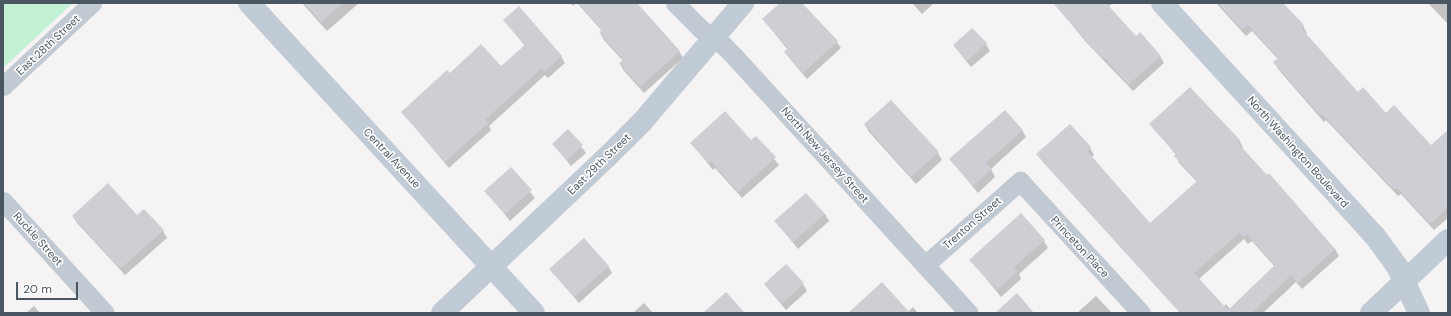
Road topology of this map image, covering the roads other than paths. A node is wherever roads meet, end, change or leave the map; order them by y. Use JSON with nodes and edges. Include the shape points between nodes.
{"nodes":[{"id":1,"x":92,"y":3,"type":"edge"},
{"id":2,"x":249,"y":3,"type":"edge"},
{"id":3,"x":676,"y":3,"type":"edge"},
{"id":4,"x":743,"y":3,"type":"edge"},
{"id":5,"x":1162,"y":3,"type":"edge"},
{"id":6,"x":713,"y":38,"type":"junction"},
{"id":7,"x":3,"y":86,"type":"edge"},
{"id":8,"x":1020,"y":181,"type":"joint"},
{"id":9,"x":3,"y":201,"type":"edge"},
{"id":10,"x":1448,"y":240,"type":"edge"},
{"id":11,"x":925,"y":265,"type":"junction"},
{"id":12,"x":491,"y":266,"type":"junction"},
{"id":13,"x":1404,"y":281,"type":"junction"},
{"id":14,"x":105,"y":313,"type":"edge"},
{"id":15,"x":442,"y":313,"type":"edge"},
{"id":16,"x":534,"y":313,"type":"edge"},
{"id":17,"x":969,"y":313,"type":"edge"},
{"id":18,"x":1141,"y":313,"type":"edge"},
{"id":19,"x":1371,"y":313,"type":"edge"},
{"id":20,"x":1419,"y":313,"type":"edge"}],
"edges":[{"from":1,"to":7,"type":"street","name":"East 28th Street"},
{"from":2,"to":12,"type":"main road","name":"Central Avenue"},
{"from":3,"to":6,"type":"street","name":"North New Jersey Street"},
{"from":4,"to":6,"type":"main road","name":"East 29th Street"},
{"from":5,"to":13,"type":"main road","name":"North Washington Boulevard","via":[[1375,236],[1397,266]]},
{"from":6,"to":11,"type":"street","name":"North New Jersey Street","via":[[734,56]]},
{"from":6,"to":12,"type":"main road","name":"East 29th Street","via":[[642,121],[608,156]]},
{"from":8,"to":11,"type":"street","name":"Trenton Street"},
{"from":8,"to":18,"type":"street","name":"Princeton Place"},
{"from":9,"to":14,"type":"street","name":"Ruckle Street"},
{"from":10,"to":13,"type":"main road"},
{"from":11,"to":17,"type":"street","name":"North New Jersey Street"},
{"from":12,"to":15,"type":"main road","name":"East 29th Street"},
{"from":12,"to":16,"type":"main road","name":"Central Avenue"},
{"from":13,"to":19,"type":"main road"},
{"from":13,"to":20,"type":"main road","name":"North Washington Boulevard"}]}
